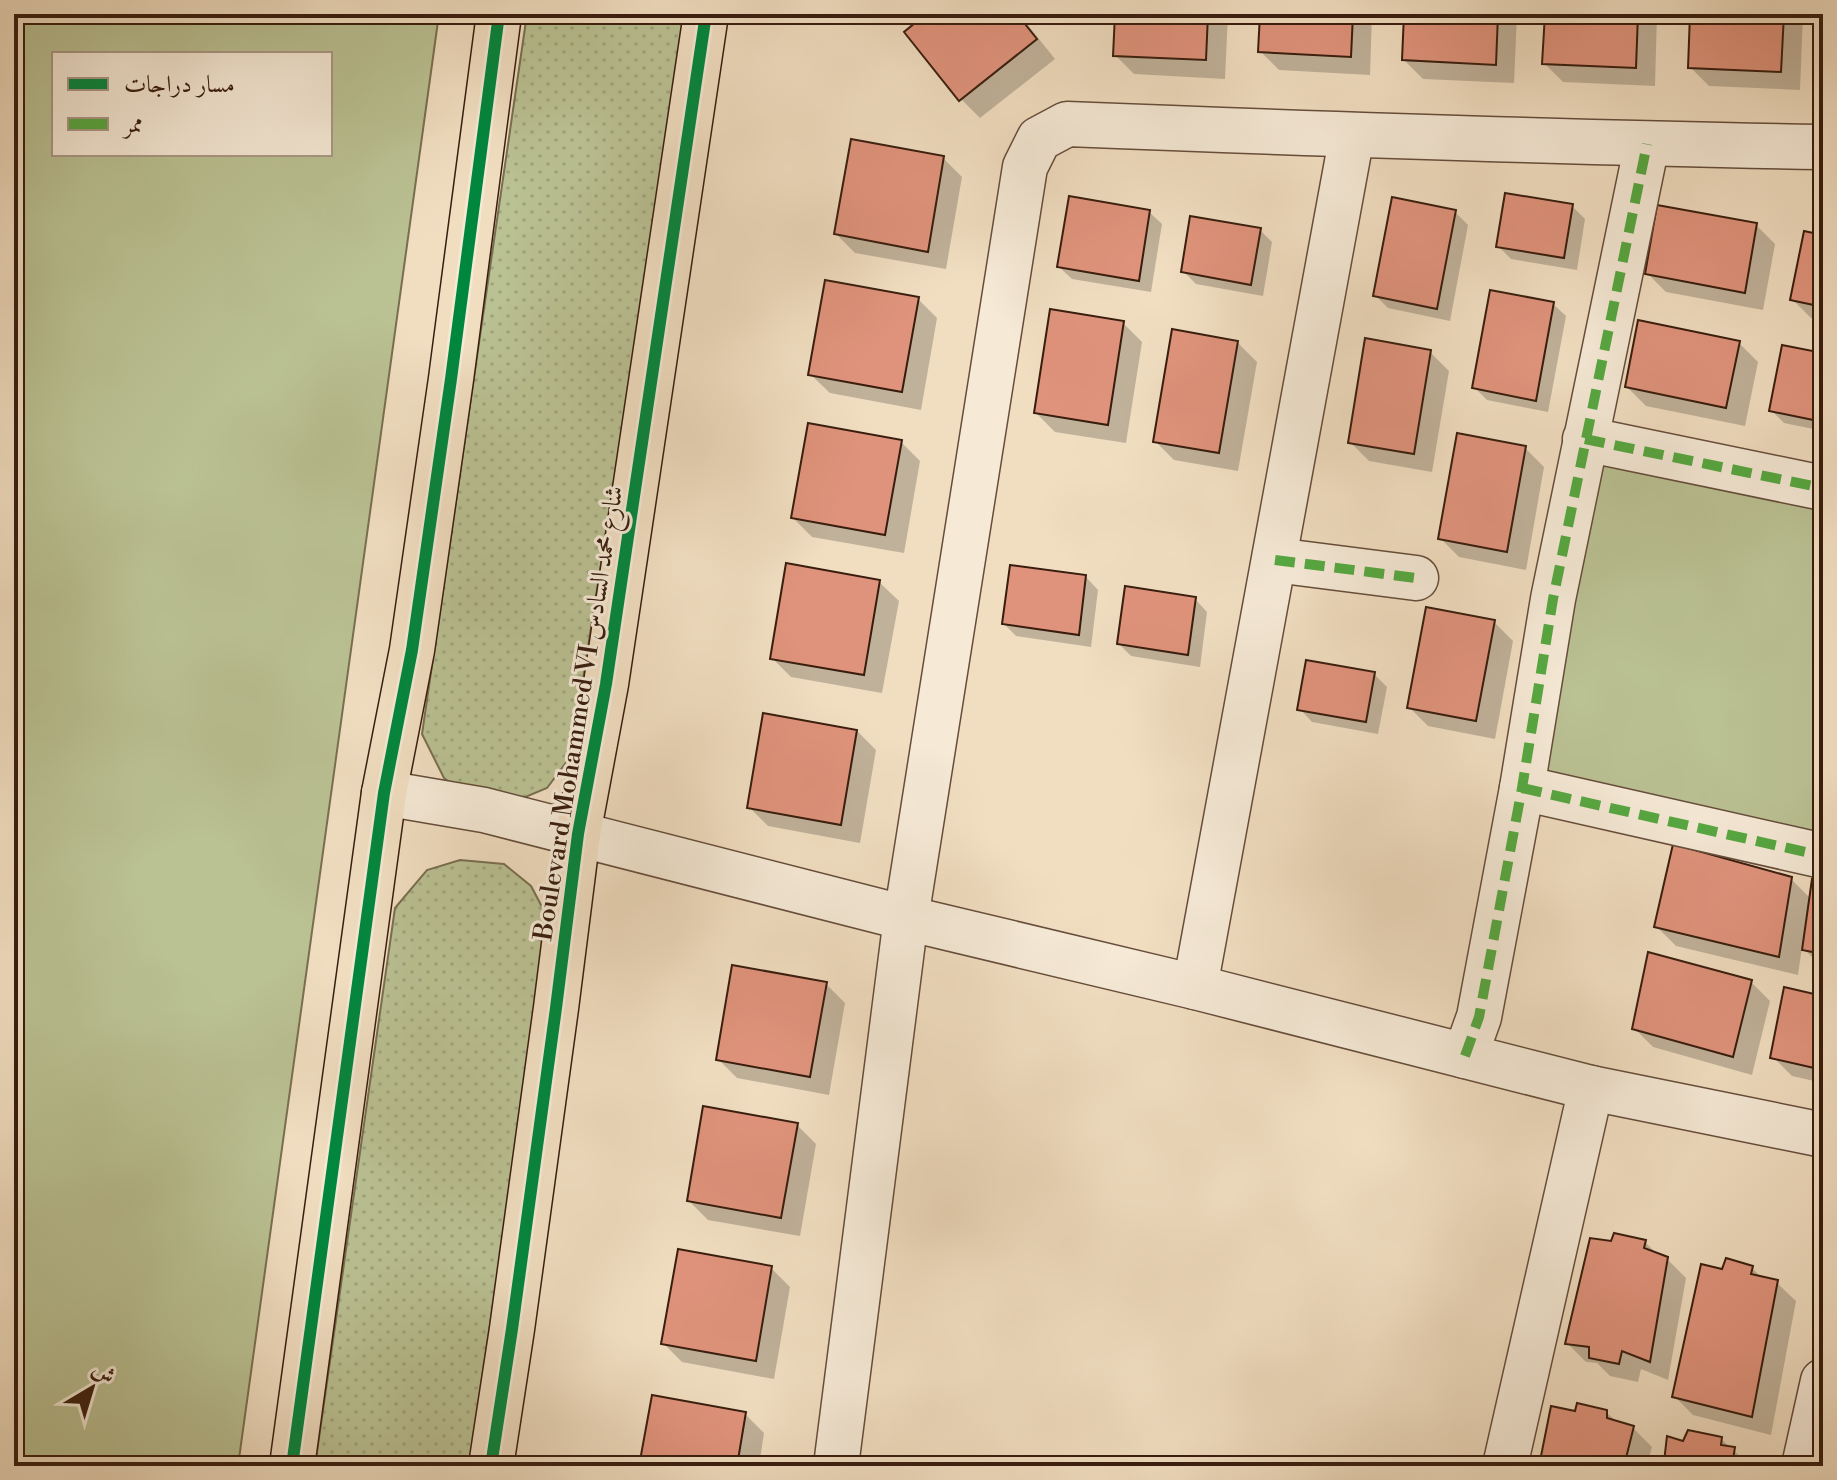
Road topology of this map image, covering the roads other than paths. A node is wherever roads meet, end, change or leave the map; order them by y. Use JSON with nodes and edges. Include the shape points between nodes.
{"nodes":[{"id":1,"x":499,"y":14,"type":"edge"},
{"id":2,"x":706,"y":14,"type":"edge"},
{"id":3,"x":1352,"y":135,"type":"junction"},
{"id":4,"x":1647,"y":144,"type":"junction"},
{"id":5,"x":1823,"y":147,"type":"edge"},
{"id":6,"x":1585,"y":439,"type":"junction"},
{"id":7,"x":1823,"y":488,"type":"edge"},
{"id":8,"x":1275,"y":560,"type":"junction"},
{"id":9,"x":1416,"y":578,"type":"dead end"},
{"id":10,"x":1522,"y":788,"type":"junction"},
{"id":11,"x":384,"y":793,"type":"junction"},
{"id":12,"x":578,"y":834,"type":"junction"},
{"id":13,"x":1823,"y":856,"type":"edge"},
{"id":14,"x":906,"y":918,"type":"junction"},
{"id":15,"x":1195,"y":987,"type":"junction"},
{"id":16,"x":1465,"y":1056,"type":"junction"},
{"id":17,"x":1591,"y":1088,"type":"junction"},
{"id":18,"x":1823,"y":1135,"type":"edge"},
{"id":19,"x":1823,"y":1381,"type":"edge"},
{"id":20,"x":1813,"y":1447,"type":"edge"},
{"id":21,"x":292,"y":1466,"type":"edge"},
{"id":22,"x":491,"y":1466,"type":"edge"},
{"id":23,"x":836,"y":1466,"type":"edge"},
{"id":24,"x":1505,"y":1466,"type":"edge"}],
"edges":[{"from":1,"to":11,"type":"main road","via":[[412,650]]},
{"from":2,"to":12,"type":"main road","name":"Boulevard Mohammed VI شارع محمد السادس","via":[[606,684]]},
{"from":3,"to":4,"type":"street"},
{"from":3,"to":8,"type":"street"},
{"from":3,"to":14,"type":"street","via":[[1067,124],[1039,139],[1025,167]]},
{"from":4,"to":5,"type":"street"},
{"from":4,"to":6,"type":"street"},
{"from":6,"to":7,"type":"street"},
{"from":6,"to":10,"type":"street"},
{"from":8,"to":9,"type":"street"},
{"from":8,"to":15,"type":"street"},
{"from":10,"to":13,"type":"street"},
{"from":10,"to":16,"type":"street","via":[[1479,1017]]},
{"from":11,"to":12,"type":"street","via":[[484,810]]},
{"from":11,"to":21,"type":"main road"},
{"from":12,"to":14,"type":"street"},
{"from":12,"to":22,"type":"main road","name":"Boulevard Mohammed VI شارع محمد السادس"},
{"from":14,"to":15,"type":"street"},
{"from":14,"to":23,"type":"street"},
{"from":15,"to":16,"type":"street"},
{"from":16,"to":17,"type":"street"},
{"from":17,"to":18,"type":"street"},
{"from":17,"to":24,"type":"street"},
{"from":19,"to":20,"type":"street"}]}
